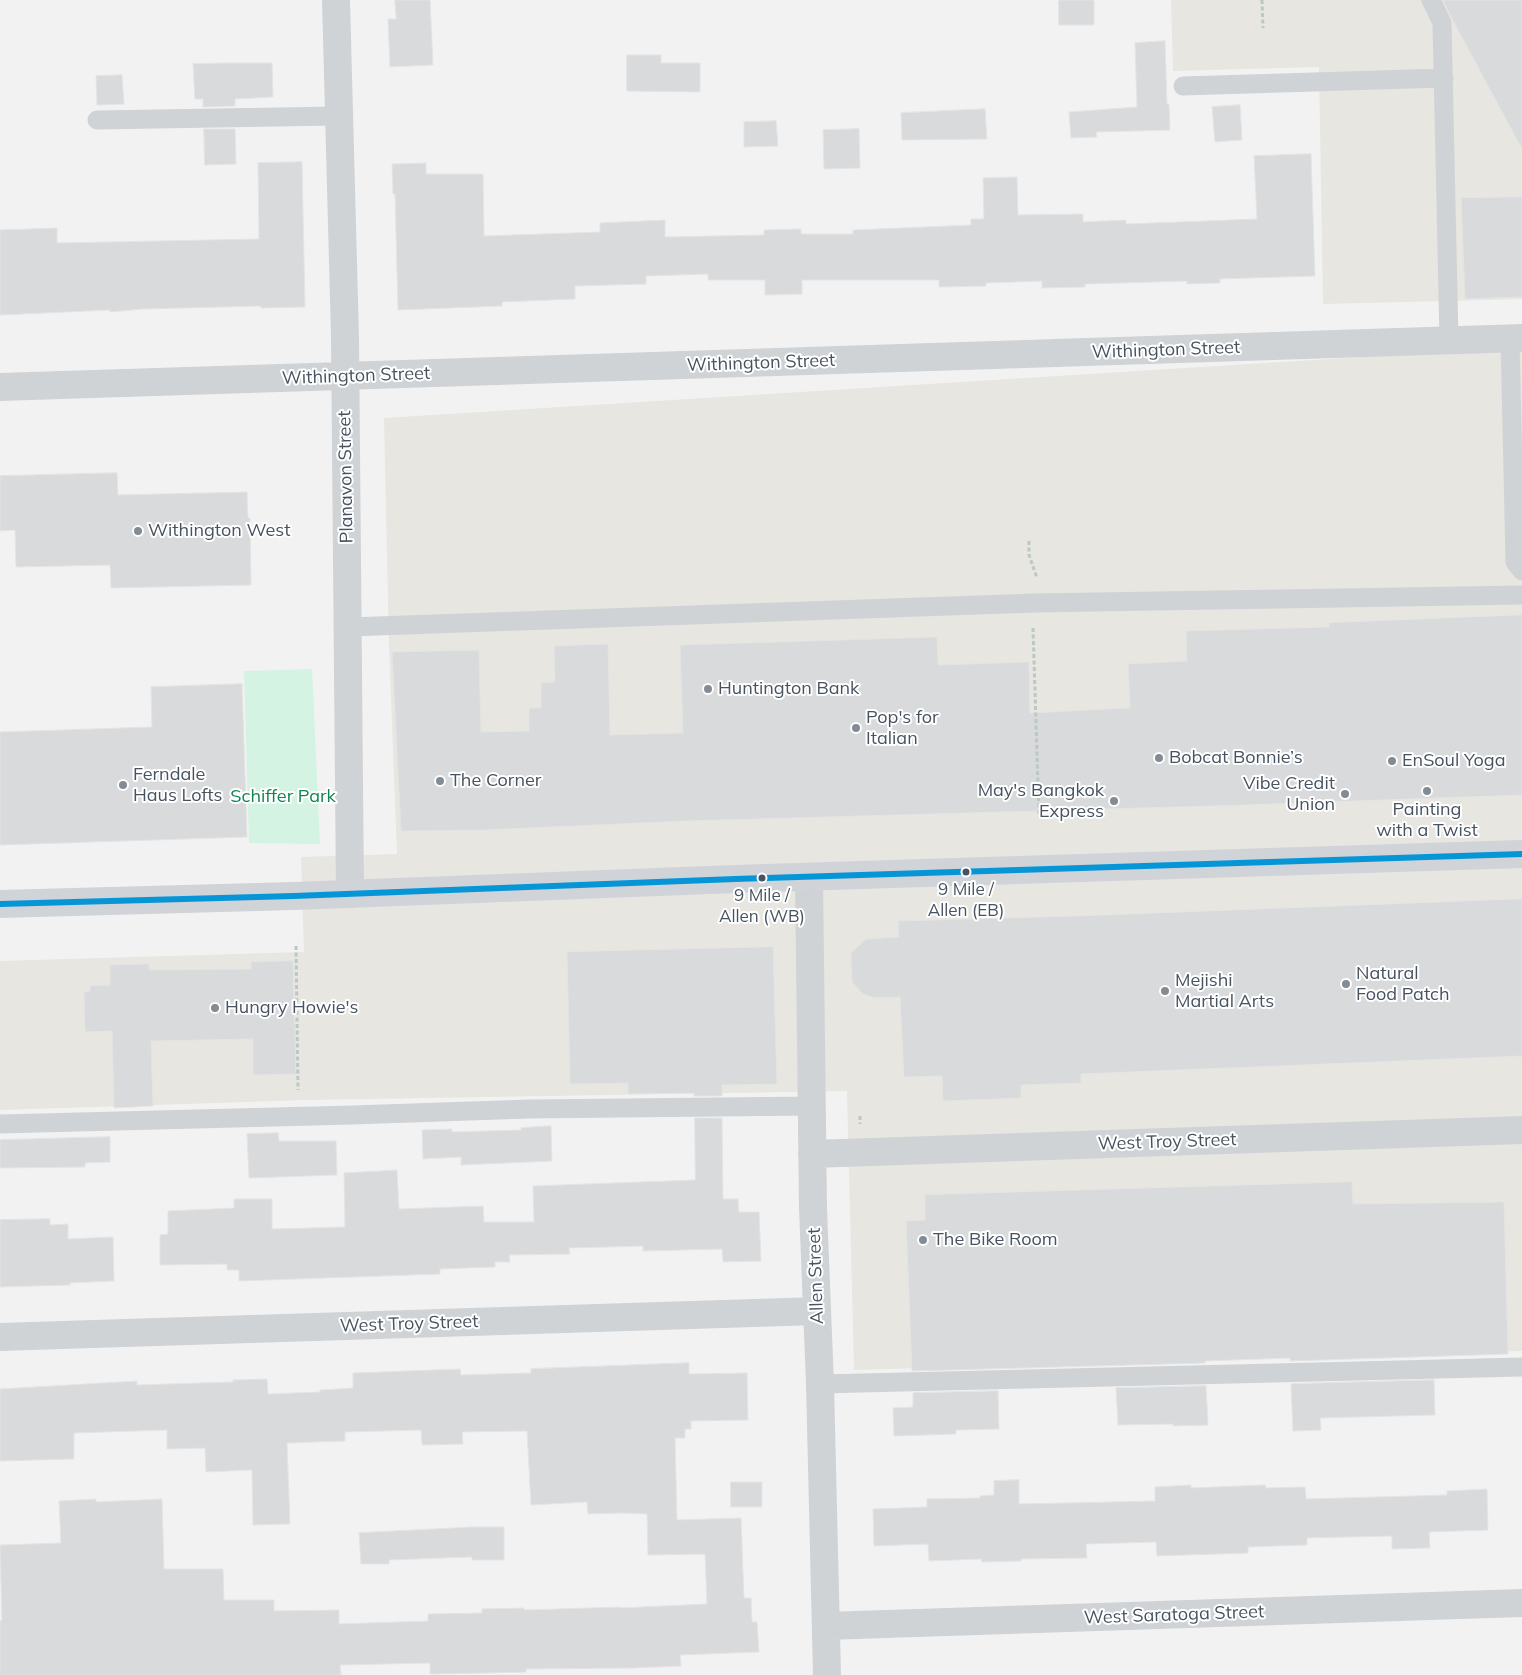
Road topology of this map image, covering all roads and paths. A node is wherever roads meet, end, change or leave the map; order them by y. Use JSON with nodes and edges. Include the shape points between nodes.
{"nodes":[{"id":1,"x":336,"y":0,"type":"edge"},
{"id":2,"x":1262,"y":0,"type":"edge"},
{"id":3,"x":1431,"y":0,"type":"edge"},
{"id":4,"x":1263,"y":28,"type":"dead end"},
{"id":5,"x":1444,"y":78,"type":"junction"},
{"id":6,"x":1183,"y":86,"type":"dead end"},
{"id":7,"x":338,"y":116,"type":"junction"},
{"id":8,"x":97,"y":120,"type":"dead end"},
{"id":9,"x":1516,"y":338,"type":"edge"},
{"id":10,"x":1449,"y":340,"type":"junction"},
{"id":11,"x":345,"y":376,"type":"junction"},
{"id":12,"x":0,"y":387,"type":"edge"},
{"id":13,"x":1029,"y":540,"type":"dead end"},
{"id":14,"x":1522,"y":571,"type":"edge"},
{"id":15,"x":1038,"y":579,"type":"dead end"},
{"id":16,"x":1522,"y":595,"type":"edge"},
{"id":17,"x":1033,"y":626,"type":"dead end"},
{"id":18,"x":348,"y":627,"type":"junction"},
{"id":19,"x":1039,"y":817,"type":"dead end"},
{"id":20,"x":1522,"y":854,"type":"edge"},
{"id":21,"x":809,"y":877,"type":"junction"},
{"id":22,"x":350,"y":894,"type":"junction"},
{"id":23,"x":0,"y":904,"type":"edge"},
{"id":24,"x":296,"y":946,"type":"dead end"},
{"id":25,"x":299,"y":1100,"type":"dead end"},
{"id":26,"x":812,"y":1106,"type":"junction"},
{"id":27,"x":0,"y":1124,"type":"edge"},
{"id":28,"x":1522,"y":1130,"type":"edge"},
{"id":29,"x":812,"y":1154,"type":"junction"},
{"id":30,"x":817,"y":1311,"type":"junction"},
{"id":31,"x":0,"y":1337,"type":"edge"},
{"id":32,"x":1522,"y":1367,"type":"edge"},
{"id":33,"x":820,"y":1384,"type":"junction"},
{"id":34,"x":1522,"y":1603,"type":"edge"},
{"id":35,"x":826,"y":1626,"type":"junction"},
{"id":36,"x":827,"y":1675,"type":"edge"}],
"edges":[{"from":1,"to":7,"type":"street","name":"Planavon Street"},
{"from":2,"to":4,"type":"path"},
{"from":3,"to":5,"type":"lane","via":[[1442,23]]},
{"from":5,"to":6,"type":"lane"},
{"from":5,"to":10,"type":"lane"},
{"from":7,"to":8,"type":"lane"},
{"from":7,"to":11,"type":"street","name":"Planavon Street"},
{"from":9,"to":10,"type":"street","name":"Withington Street"},
{"from":9,"to":14,"type":"lane","via":[[1515,562]]},
{"from":10,"to":11,"type":"street","name":"Withington Street"},
{"from":11,"to":12,"type":"street","name":"Withington Street"},
{"from":11,"to":18,"type":"street","name":"Planavon Street"},
{"from":13,"to":15,"type":"path","via":[[1029,555]]},
{"from":16,"to":18,"type":"lane","via":[[1035,603]]},
{"from":17,"to":19,"type":"path"},
{"from":18,"to":22,"type":"street","name":"Planavon Street"},
{"from":20,"to":21,"type":"main road"},
{"from":21,"to":22,"type":"main road"},
{"from":21,"to":26,"type":"street","name":"Allen Street"},
{"from":22,"to":23,"type":"main road"},
{"from":24,"to":25,"type":"path"},
{"from":26,"to":27,"type":"lane","via":[[520,1109]]},
{"from":26,"to":29,"type":"street","name":"Allen Street"},
{"from":28,"to":29,"type":"street","name":"West Troy Street"},
{"from":29,"to":30,"type":"street","name":"Allen Street"},
{"from":30,"to":31,"type":"street","name":"West Troy Street"},
{"from":30,"to":33,"type":"street","name":"Allen Street"},
{"from":32,"to":33,"type":"lane"},
{"from":33,"to":35,"type":"street","name":"Allen Street"},
{"from":34,"to":35,"type":"street","name":"West Saratoga Street"},
{"from":35,"to":36,"type":"street","name":"Allen Street"}]}
